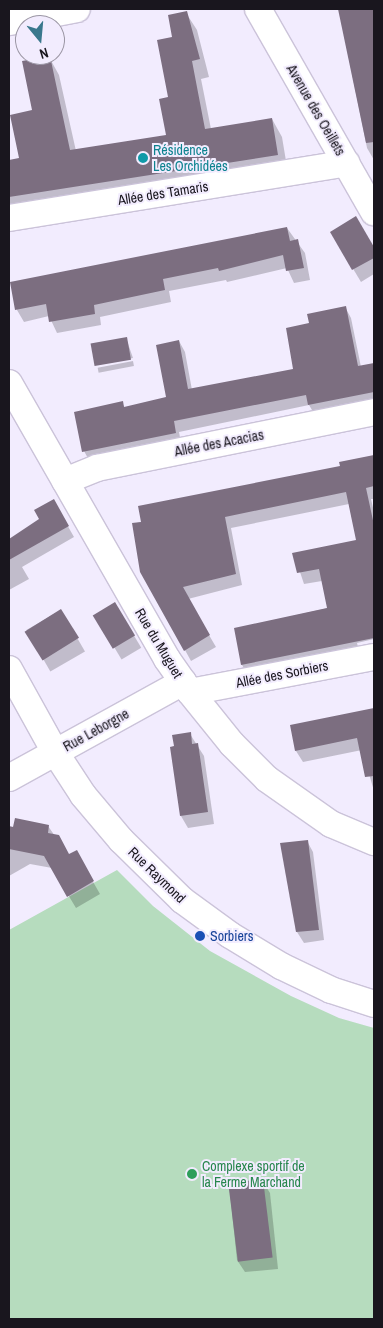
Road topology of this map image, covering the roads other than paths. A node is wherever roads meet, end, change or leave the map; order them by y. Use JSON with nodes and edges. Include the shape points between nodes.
{"nodes":[{"id":1,"x":77,"y":9,"type":"edge"},
{"id":2,"x":258,"y":9,"type":"edge"},
{"id":3,"x":9,"y":22,"type":"edge"},
{"id":4,"x":347,"y":163,"type":"junction"},
{"id":5,"x":374,"y":212,"type":"edge"},
{"id":6,"x":9,"y":218,"type":"edge"},
{"id":7,"x":9,"y":383,"type":"edge"},
{"id":8,"x":374,"y":412,"type":"edge"},
{"id":9,"x":65,"y":481,"type":"junction"},
{"id":10,"x":374,"y":657,"type":"edge"},
{"id":11,"x":9,"y":669,"type":"edge"},
{"id":12,"x":187,"y":687,"type":"junction"},
{"id":13,"x":55,"y":752,"type":"junction"},
{"id":14,"x":9,"y":778,"type":"edge"},
{"id":15,"x":374,"y":842,"type":"edge"},
{"id":16,"x":374,"y":1004,"type":"edge"}],
"edges":[{"from":1,"to":3,"type":"street"},
{"from":2,"to":4,"type":"street","name":"Avenue des Oeillets"},
{"from":4,"to":5,"type":"street","name":"Avenue des Oeillets"},
{"from":4,"to":6,"type":"street","name":"Allée des Tamaris"},
{"from":7,"to":9,"type":"street","name":"Rue du Muguet"},
{"from":8,"to":9,"type":"street","name":"Allée des Acacias","via":[[96,468]]},
{"from":9,"to":12,"type":"street","name":"Rue du Muguet"},
{"from":10,"to":12,"type":"street","name":"Allée des Sorbiers"},
{"from":11,"to":13,"type":"street","name":"Rue Raymond"},
{"from":12,"to":13,"type":"street","name":"Rue Leborgne"},
{"from":12,"to":15,"type":"street","name":"Rue du Muguet","via":[[242,755],[278,787],[331,824]]},
{"from":13,"to":14,"type":"street","name":"Rue Leborgne"},
{"from":13,"to":16,"type":"street","name":"Rue Raymond","via":[[112,830],[196,910],[248,947],[299,976]]}]}
